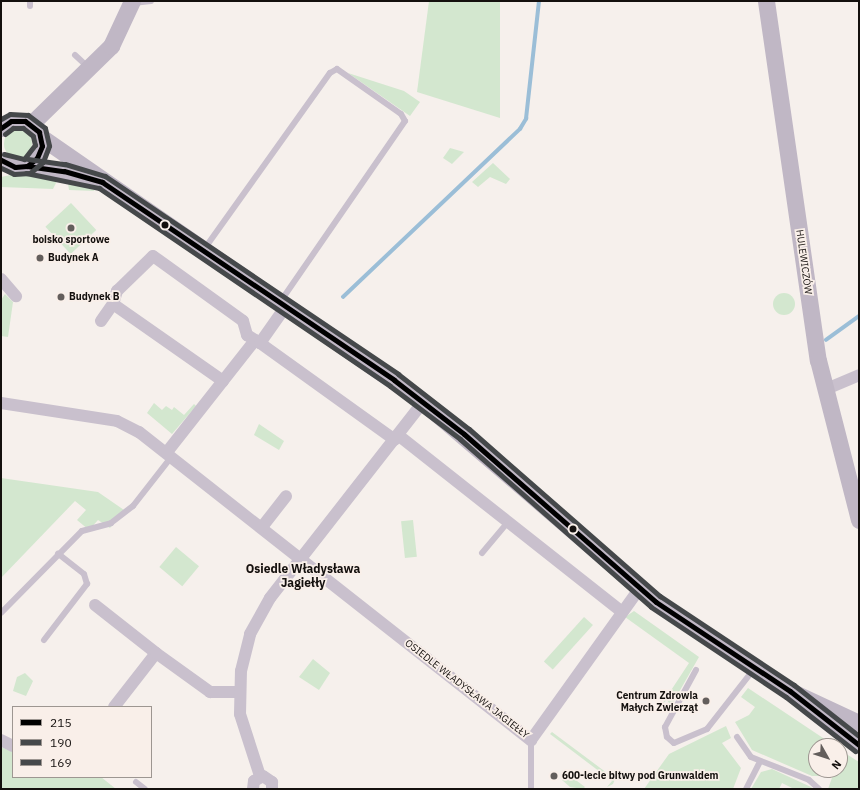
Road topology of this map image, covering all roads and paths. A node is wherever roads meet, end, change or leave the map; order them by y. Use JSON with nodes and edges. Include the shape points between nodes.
{"nodes":[{"id":1,"x":151,"y":1,"type":"edge"},
{"id":2,"x":766,"y":1,"type":"edge"},
{"id":3,"x":132,"y":2,"type":"edge"},
{"id":4,"x":75,"y":55,"type":"dead end"},
{"id":5,"x":90,"y":69,"type":"junction"},
{"id":6,"x":2,"y":124,"type":"edge"},
{"id":7,"x":36,"y":130,"type":"junction"},
{"id":8,"x":11,"y":166,"type":"edge"},
{"id":9,"x":102,"y":182,"type":"junction"},
{"id":10,"x":204,"y":251,"type":"junction"},
{"id":11,"x":1,"y":279,"type":"edge"},
{"id":12,"x":16,"y":296,"type":"dead end"},
{"id":13,"x":113,"y":304,"type":"junction"},
{"id":14,"x":283,"y":304,"type":"junction"},
{"id":15,"x":101,"y":322,"type":"dead end"},
{"id":16,"x":258,"y":342,"type":"junction"},
{"id":17,"x":859,"y":375,"type":"edge"},
{"id":18,"x":223,"y":381,"type":"junction"},
{"id":19,"x":824,"y":390,"type":"junction"},
{"id":20,"x":423,"y":402,"type":"junction"},
{"id":21,"x":1,"y":403,"type":"edge"},
{"id":22,"x":396,"y":438,"type":"junction"},
{"id":23,"x":169,"y":454,"type":"junction"},
{"id":24,"x":286,"y":496,"type":"dead end"},
{"id":25,"x":859,"y":520,"type":"edge"},
{"id":26,"x":507,"y":523,"type":"junction"},
{"id":27,"x":262,"y":527,"type":"junction"},
{"id":28,"x":482,"y":553,"type":"dead end"},
{"id":29,"x":58,"y":554,"type":"junction"},
{"id":30,"x":302,"y":558,"type":"junction"},
{"id":31,"x":640,"y":588,"type":"junction"},
{"id":32,"x":95,"y":605,"type":"dead end"},
{"id":33,"x":621,"y":611,"type":"junction"},
{"id":34,"x":1,"y":613,"type":"edge"},
{"id":35,"x":44,"y":640,"type":"dead end"},
{"id":36,"x":156,"y":653,"type":"junction"},
{"id":37,"x":754,"y":669,"type":"junction"},
{"id":38,"x":696,"y":670,"type":"dead end"},
{"id":39,"x":790,"y":691,"type":"junction"},
{"id":40,"x":239,"y":692,"type":"junction"},
{"id":41,"x":115,"y":706,"type":"edge"},
{"id":42,"x":859,"y":723,"type":"edge"},
{"id":43,"x":737,"y":737,"type":"dead end"},
{"id":44,"x":1,"y":740,"type":"edge"},
{"id":45,"x":531,"y":740,"type":"junction"},
{"id":46,"x":859,"y":745,"type":"edge"},
{"id":47,"x":12,"y":746,"type":"edge"},
{"id":48,"x":760,"y":762,"type":"junction"},
{"id":49,"x":260,"y":776,"type":"junction"},
{"id":50,"x":136,"y":782,"type":"dead end"},
{"id":51,"x":145,"y":789,"type":"edge"},
{"id":52,"x":253,"y":789,"type":"edge"},
{"id":53,"x":272,"y":789,"type":"edge"},
{"id":54,"x":530,"y":789,"type":"edge"},
{"id":55,"x":746,"y":789,"type":"edge"},
{"id":56,"x":819,"y":789,"type":"edge"}],
"edges":[{"from":1,"to":3,"type":"lane"},
{"from":2,"to":19,"type":"street","name":"HULEWICZÓW"},
{"from":3,"to":5,"type":"street","via":[[117,37]]},
{"from":4,"to":5,"type":"lane"},
{"from":5,"to":7,"type":"street"},
{"from":6,"to":7,"type":"street","via":[[18,120]]},
{"from":7,"to":8,"type":"street","via":[[39,154]]},
{"from":7,"to":9,"type":"street"},
{"from":8,"to":9,"type":"street","via":[[64,171]]},
{"from":9,"to":10,"type":"street"},
{"from":10,"to":14,"type":"street"},
{"from":10,"to":14,"type":"lane","via":[[330,73],[337,69],[401,114],[405,121]]},
{"from":11,"to":12,"type":"street"},
{"from":13,"to":15,"type":"street"},
{"from":13,"to":16,"type":"street","via":[[117,290],[153,256],[243,322],[247,334]]},
{"from":13,"to":18,"type":"street"},
{"from":14,"to":16,"type":"street"},
{"from":14,"to":20,"type":"street"},
{"from":16,"to":18,"type":"street"},
{"from":16,"to":22,"type":"street"},
{"from":17,"to":19,"type":"street"},
{"from":18,"to":23,"type":"street"},
{"from":19,"to":25,"type":"street","name":"HULEWICZÓW"},
{"from":20,"to":22,"type":"street"},
{"from":20,"to":31,"type":"street"},
{"from":21,"to":23,"type":"street","name":"OSIEDLE WŁADYSŁAWA JAGIEŁŁY","via":[[117,421]]},
{"from":22,"to":26,"type":"street"},
{"from":22,"to":30,"type":"street"},
{"from":23,"to":27,"type":"street","name":"OSIEDLE WŁADYSŁAWA JAGIEŁŁY"},
{"from":23,"to":29,"type":"lane","via":[[120,517],[82,531]]},
{"from":24,"to":27,"type":"street"},
{"from":26,"to":28,"type":"lane"},
{"from":26,"to":33,"type":"street"},
{"from":27,"to":30,"type":"street","name":"OSIEDLE WŁADYSŁAWA JAGIEŁŁY"},
{"from":29,"to":34,"type":"lane"},
{"from":29,"to":35,"type":"lane","via":[[84,574],[87,584]]},
{"from":30,"to":40,"type":"street","via":[[260,614],[250,634]]},
{"from":30,"to":45,"type":"street","name":"OSIEDLE WŁADYSŁAWA JAGIEŁŁY"},
{"from":31,"to":33,"type":"street","name":"OSIEDLE WŁADYSŁAWA JAGIEŁŁY"},
{"from":31,"to":37,"type":"street"},
{"from":32,"to":36,"type":"street"},
{"from":33,"to":45,"type":"street","name":"OSIEDLE WŁADYSŁAWA JAGIEŁŁY"},
{"from":36,"to":40,"type":"street","via":[[210,692]]},
{"from":36,"to":41,"type":"street"},
{"from":37,"to":38,"type":"lane","via":[[707,729],[674,743],[667,737],[665,727]]},
{"from":37,"to":39,"type":"street"},
{"from":39,"to":42,"type":"street"},
{"from":39,"to":46,"type":"street"},
{"from":40,"to":49,"type":"street","via":[[245,736]]},
{"from":43,"to":48,"type":"lane","via":[[744,750]]},
{"from":44,"to":47,"type":"street"},
{"from":45,"to":54,"type":"lane"},
{"from":48,"to":55,"type":"lane"},
{"from":48,"to":56,"type":"lane","via":[[809,780]]},
{"from":49,"to":52,"type":"street","via":[[254,781]]},
{"from":49,"to":53,"type":"street","via":[[270,778]]},
{"from":50,"to":51,"type":"lane"}]}
